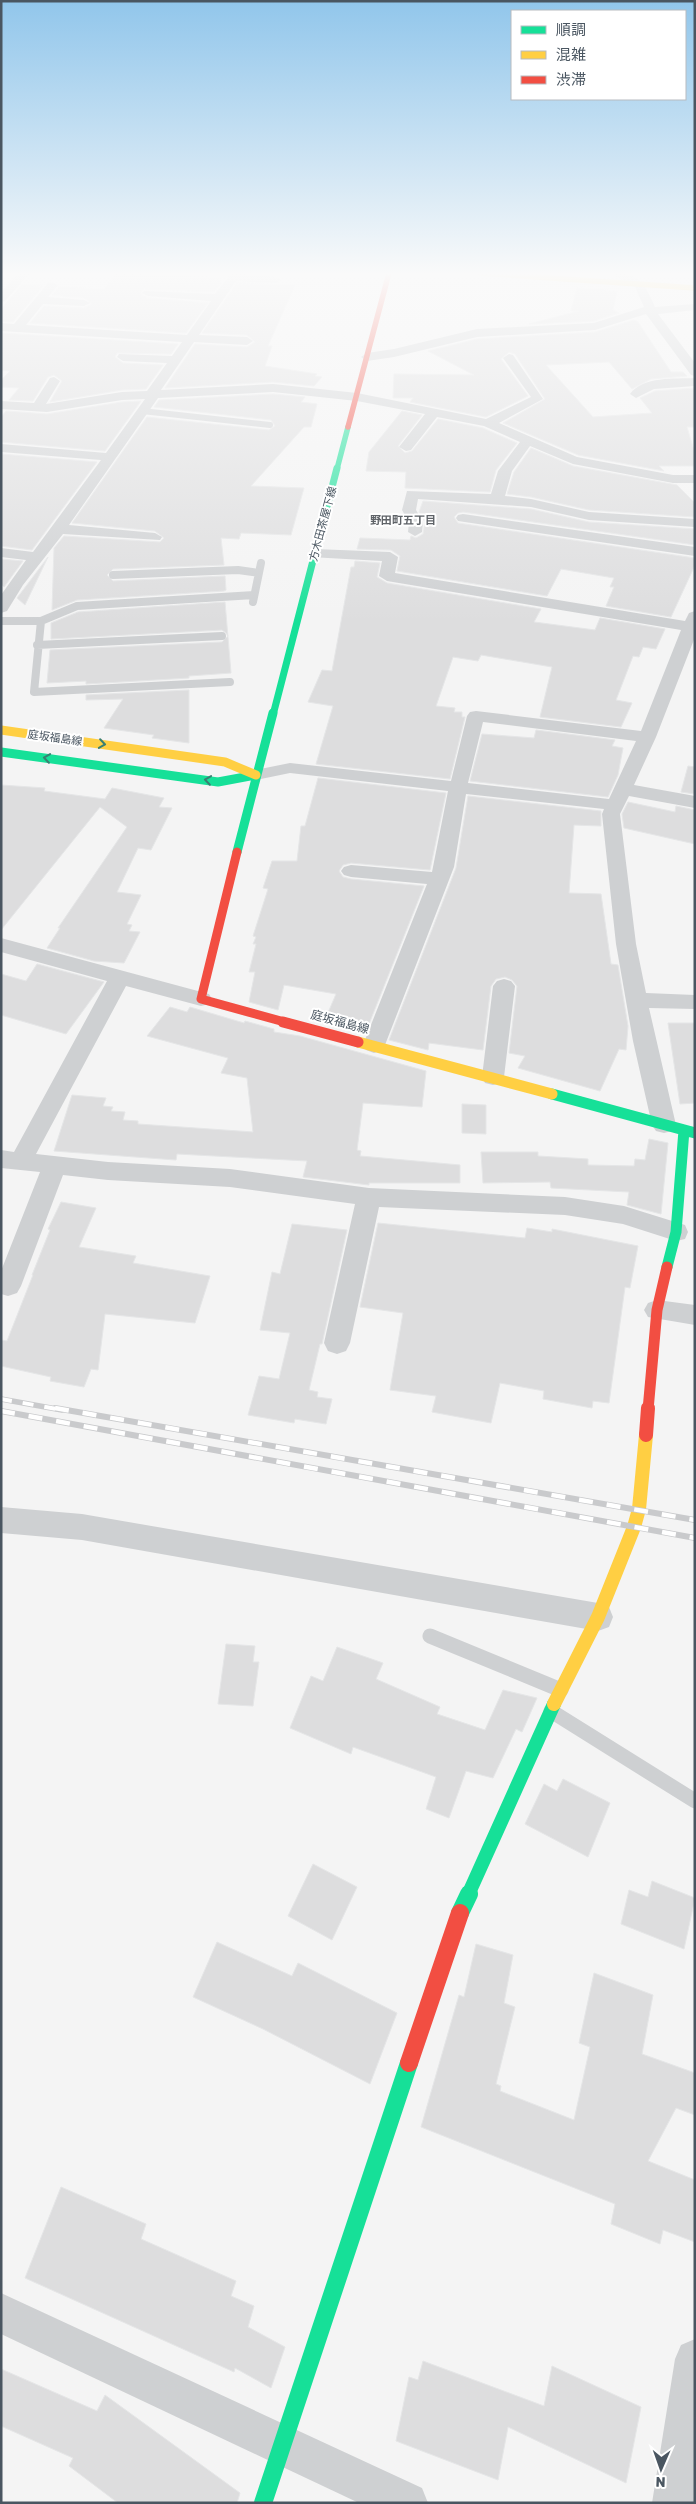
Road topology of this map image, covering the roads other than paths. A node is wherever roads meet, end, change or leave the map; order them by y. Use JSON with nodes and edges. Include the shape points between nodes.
{"nodes":[{"id":1,"x":48,"y":390,"type":"edge"},
{"id":2,"x":154,"y":390,"type":"edge"},
{"id":3,"x":183,"y":390,"type":"edge"},
{"id":4,"x":290,"y":390,"type":"edge"},
{"id":5,"x":359,"y":390,"type":"edge"},
{"id":6,"x":532,"y":390,"type":"edge"},
{"id":7,"x":638,"y":390,"type":"edge"},
{"id":8,"x":636,"y":394,"type":"dead end"},
{"id":9,"x":152,"y":396,"type":"junction"},
{"id":10,"x":357,"y":397,"type":"junction"},
{"id":11,"x":2,"y":407,"type":"edge"},
{"id":12,"x":36,"y":408,"type":"junction"},
{"id":13,"x":142,"y":411,"type":"junction"},
{"id":14,"x":435,"y":411,"type":"junction"},
{"id":15,"x":488,"y":423,"type":"junction"},
{"id":16,"x":270,"y":425,"type":"dead end"},
{"id":17,"x":527,"y":440,"type":"junction"},
{"id":18,"x":406,"y":447,"type":"dead end"},
{"id":19,"x":1,"y":448,"type":"edge"},
{"id":20,"x":109,"y":457,"type":"junction"},
{"id":21,"x":695,"y":479,"type":"edge"},
{"id":22,"x":497,"y":499,"type":"junction"},
{"id":23,"x":463,"y":518,"type":"dead end"},
{"id":24,"x":695,"y":523,"type":"edge"},
{"id":25,"x":59,"y":529,"type":"junction"},
{"id":26,"x":414,"y":532,"type":"dead end"},
{"id":27,"x":155,"y":537,"type":"dead end"},
{"id":28,"x":1,"y":552,"type":"edge"},
{"id":29,"x":695,"y":552,"type":"edge"},
{"id":30,"x":315,"y":554,"type":"junction"},
{"id":31,"x":36,"y":557,"type":"junction"},
{"id":32,"x":261,"y":563,"type":"dead end"},
{"id":33,"x":259,"y":573,"type":"junction"},
{"id":34,"x":114,"y":575,"type":"dead end"},
{"id":35,"x":9,"y":583,"type":"edge"},
{"id":36,"x":254,"y":595,"type":"junction"},
{"id":37,"x":253,"y":604,"type":"dead end"},
{"id":38,"x":1,"y":608,"type":"edge"},
{"id":39,"x":1,"y":620,"type":"edge"},
{"id":40,"x":41,"y":621,"type":"junction"},
{"id":41,"x":692,"y":621,"type":"edge"},
{"id":42,"x":222,"y":636,"type":"dead end"},
{"id":43,"x":37,"y":645,"type":"junction"},
{"id":44,"x":230,"y":682,"type":"dead end"},
{"id":45,"x":1,"y":730,"type":"edge"},
{"id":46,"x":647,"y":737,"type":"junction"},
{"id":47,"x":1,"y":752,"type":"edge"},
{"id":48,"x":256,"y":775,"type":"junction"},
{"id":49,"x":458,"y":788,"type":"junction"},
{"id":50,"x":619,"y":797,"type":"junction"},
{"id":51,"x":695,"y":802,"type":"edge"},
{"id":52,"x":351,"y":871,"type":"dead end"},
{"id":53,"x":439,"y":879,"type":"junction"},
{"id":54,"x":1,"y":946,"type":"edge"},
{"id":55,"x":119,"y":978,"type":"junction"},
{"id":56,"x":504,"y":986,"type":"dead end"},
{"id":57,"x":201,"y":999,"type":"junction"},
{"id":58,"x":636,"y":1000,"type":"junction"},
{"id":59,"x":695,"y":1002,"type":"edge"},
{"id":60,"x":374,"y":1045,"type":"junction"},
{"id":61,"x":493,"y":1077,"type":"junction"},
{"id":62,"x":664,"y":1125,"type":"junction"},
{"id":63,"x":689,"y":1132,"type":"edge"},
{"id":64,"x":11,"y":1160,"type":"edge"},
{"id":65,"x":54,"y":1165,"type":"junction"},
{"id":66,"x":369,"y":1197,"type":"junction"},
{"id":67,"x":676,"y":1232,"type":"junction"},
{"id":68,"x":8,"y":1286,"type":"dead end"},
{"id":69,"x":657,"y":1310,"type":"junction"},
{"id":70,"x":695,"y":1315,"type":"edge"},
{"id":71,"x":337,"y":1343,"type":"dead end"},
{"id":72,"x":1,"y":1520,"type":"edge"},
{"id":73,"x":598,"y":1617,"type":"junction"},
{"id":74,"x":430,"y":1636,"type":"dead end"},
{"id":75,"x":561,"y":1690,"type":"junction"},
{"id":76,"x":551,"y":1711,"type":"junction"},
{"id":77,"x":695,"y":1801,"type":"edge"},
{"id":78,"x":1,"y":2313,"type":"edge"},
{"id":79,"x":695,"y":2359,"type":"edge"},
{"id":80,"x":283,"y":2445,"type":"junction"},
{"id":81,"x":263,"y":2503,"type":"edge"},
{"id":82,"x":407,"y":2503,"type":"edge"},
{"id":83,"x":673,"y":2503,"type":"edge"}],
"edges":[{"from":1,"to":12,"type":"street"},
{"from":2,"to":9,"type":"street"},
{"from":3,"to":9,"type":"street"},
{"from":4,"to":10,"type":"street"},
{"from":5,"to":10,"type":"street","name":"方木田茶屋下線"},
{"from":6,"to":15,"type":"street","via":[[537,399]]},
{"from":7,"to":8,"type":"street"},
{"from":9,"to":12,"type":"street","via":[[122,396]]},
{"from":9,"to":13,"type":"street"},
{"from":10,"to":14,"type":"street"},
{"from":10,"to":30,"type":"street","name":"方木田茶屋下線"},
{"from":11,"to":12,"type":"street"},
{"from":13,"to":16,"type":"lane"},
{"from":13,"to":20,"type":"street"},
{"from":14,"to":15,"type":"street"},
{"from":14,"to":18,"type":"street"},
{"from":15,"to":17,"type":"street"},
{"from":17,"to":21,"type":"street","via":[[560,455],[593,464],[673,479]]},
{"from":17,"to":22,"type":"street","via":[[505,471]]},
{"from":19,"to":20,"type":"street"},
{"from":20,"to":25,"type":"street"},
{"from":22,"to":24,"type":"street","via":[[589,516]]},
{"from":22,"to":26,"type":"street","via":[[463,489],[412,494],[410,510],[416,522]]},
{"from":23,"to":29,"type":"street"},
{"from":25,"to":27,"type":"street"},
{"from":25,"to":31,"type":"street"},
{"from":28,"to":31,"type":"street"},
{"from":30,"to":41,"type":"street","via":[[390,557],[387,576]]},
{"from":30,"to":48,"type":"street","name":"方木田茶屋下線"},
{"from":31,"to":35,"type":"street"},
{"from":32,"to":33,"type":"lane"},
{"from":33,"to":34,"type":"lane","via":[[238,570]]},
{"from":33,"to":36,"type":"lane"},
{"from":35,"to":38,"type":"street"},
{"from":36,"to":37,"type":"lane"},
{"from":36,"to":40,"type":"lane","via":[[77,606]]},
{"from":39,"to":40,"type":"lane"},
{"from":40,"to":43,"type":"lane"},
{"from":41,"to":46,"type":"street"},
{"from":42,"to":43,"type":"lane"},
{"from":43,"to":44,"type":"lane","via":[[34,692]]},
{"from":45,"to":48,"type":"street","name":"庭坂福島線","one_way":true,"via":[[225,762]]},
{"from":46,"to":49,"type":"street","via":[[476,716]]},
{"from":46,"to":50,"type":"street"},
{"from":48,"to":47,"type":"street","name":"庭坂福島線","one_way":true,"via":[[218,782]]},
{"from":48,"to":49,"type":"street","via":[[290,768]]},
{"from":48,"to":57,"type":"street"},
{"from":49,"to":50,"type":"street"},
{"from":49,"to":53,"type":"street"},
{"from":50,"to":51,"type":"street"},
{"from":50,"to":58,"type":"street","via":[[611,814]]},
{"from":52,"to":53,"type":"street"},
{"from":53,"to":60,"type":"street"},
{"from":54,"to":55,"type":"street"},
{"from":55,"to":57,"type":"street"},
{"from":55,"to":64,"type":"street"},
{"from":56,"to":61,"type":"street"},
{"from":57,"to":60,"type":"street","name":"庭坂福島線"},
{"from":58,"to":59,"type":"street"},
{"from":58,"to":62,"type":"street"},
{"from":60,"to":61,"type":"street","name":"庭坂福島線"},
{"from":61,"to":62,"type":"street","name":"庭坂福島線"},
{"from":62,"to":63,"type":"street","name":"庭坂福島線"},
{"from":63,"to":67,"type":"street"},
{"from":64,"to":65,"type":"street"},
{"from":65,"to":66,"type":"street","via":[[230,1178]]},
{"from":65,"to":68,"type":"street"},
{"from":66,"to":67,"type":"street","via":[[565,1206],[624,1214]]},
{"from":66,"to":71,"type":"street"},
{"from":67,"to":69,"type":"street"},
{"from":69,"to":70,"type":"street"},
{"from":69,"to":73,"type":"street","via":[[639,1509]]},
{"from":72,"to":73,"type":"street","via":[[82,1527]]},
{"from":73,"to":75,"type":"street"},
{"from":74,"to":75,"type":"lane"},
{"from":75,"to":76,"type":"street"},
{"from":76,"to":77,"type":"lane"},
{"from":76,"to":80,"type":"street","via":[[454,1925]]},
{"from":78,"to":80,"type":"street"},
{"from":79,"to":83,"type":"street"},
{"from":80,"to":81,"type":"street"},
{"from":80,"to":82,"type":"street"}]}
